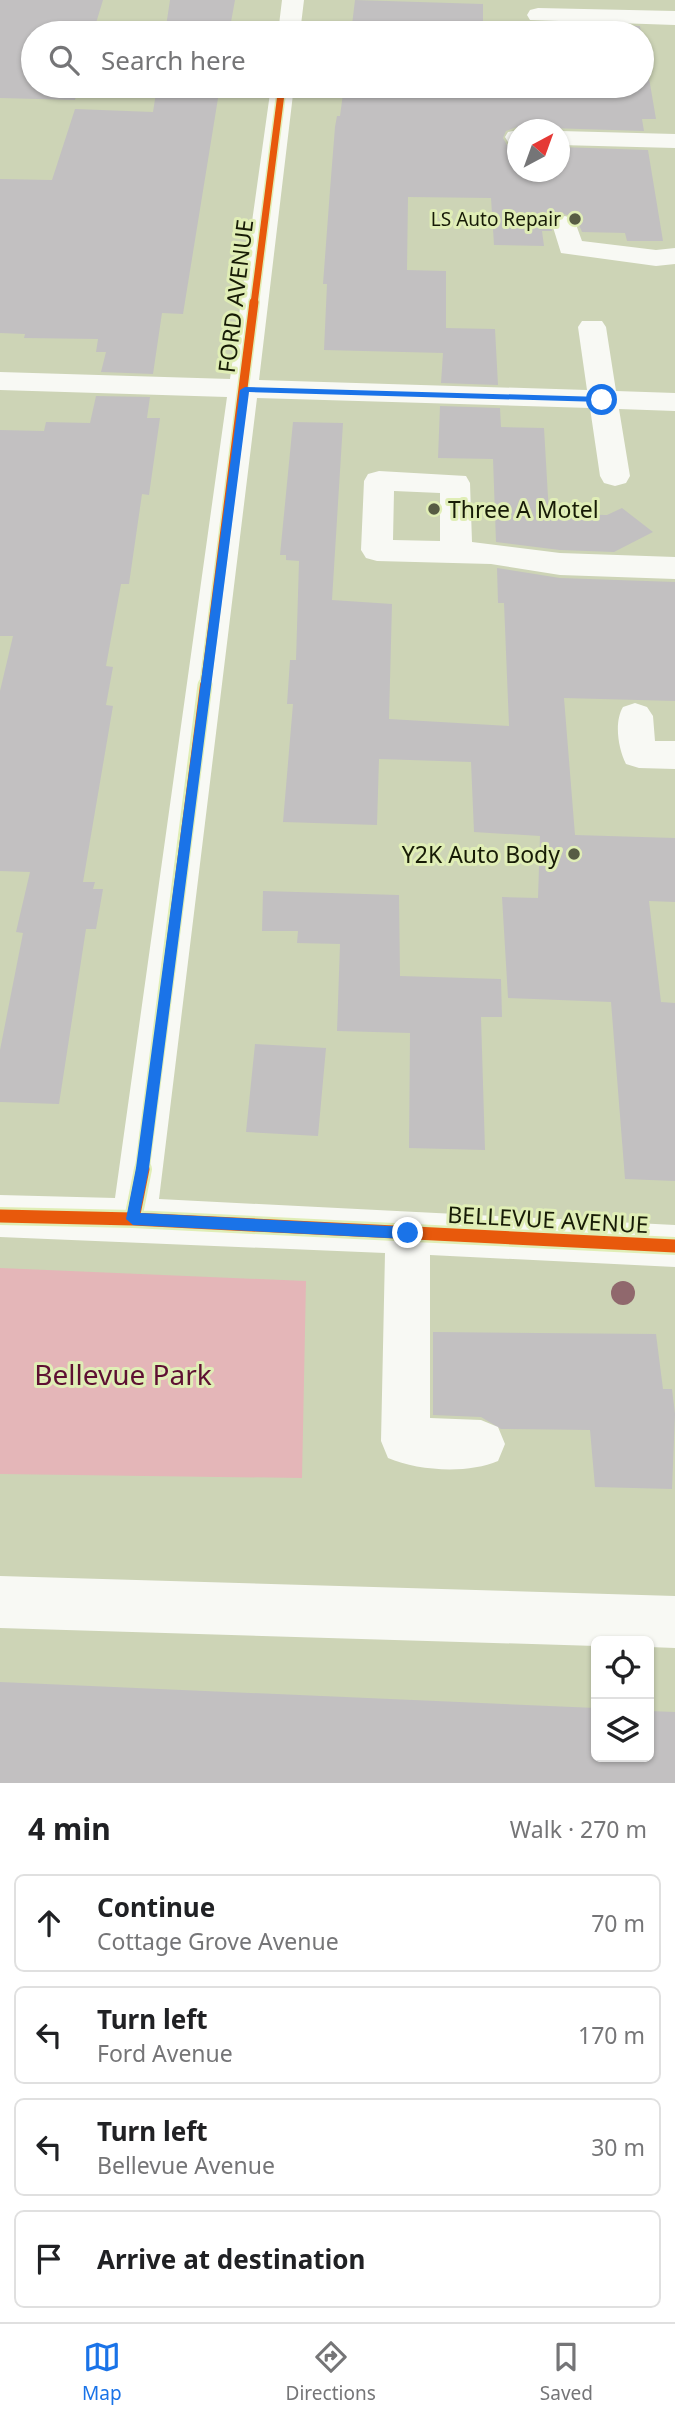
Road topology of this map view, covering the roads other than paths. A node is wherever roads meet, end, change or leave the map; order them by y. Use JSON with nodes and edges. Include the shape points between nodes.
{"nodes":[{"id":1,"x":293,"y":0,"type":"edge"},
{"id":2,"x":538,"y":15,"type":"dead end"},
{"id":3,"x":675,"y":18,"type":"edge"},
{"id":4,"x":290,"y":21,"type":"edge"},
{"id":5,"x":281,"y":98,"type":"edge"},
{"id":6,"x":570,"y":138,"type":"edge"},
{"id":7,"x":675,"y":141,"type":"edge"},
{"id":8,"x":565,"y":223,"type":"dead end"},
{"id":9,"x":675,"y":256,"type":"edge"},
{"id":10,"x":592,"y":327,"type":"dead end"},
{"id":11,"x":0,"y":381,"type":"edge"},
{"id":12,"x":245,"y":390,"type":"junction"},
{"id":13,"x":602,"y":400,"type":"junction"},
{"id":14,"x":675,"y":401,"type":"edge"},
{"id":15,"x":615,"y":476,"type":"dead end"},
{"id":16,"x":456,"y":552,"type":"dead end"},
{"id":17,"x":675,"y":568,"type":"edge"},
{"id":18,"x":635,"y":716,"type":"dead end"},
{"id":19,"x":675,"y":755,"type":"edge"},
{"id":20,"x":0,"y":1216,"type":"edge"},
{"id":21,"x":133,"y":1219,"type":"junction"},
{"id":22,"x":408,"y":1233,"type":"junction"},
{"id":23,"x":675,"y":1246,"type":"edge"},
{"id":24,"x":481,"y":1444,"type":"dead end"},
{"id":25,"x":0,"y":1602,"type":"edge"},
{"id":26,"x":675,"y":1622,"type":"edge"}],
"edges":[{"from":1,"to":4,"type":"street"},
{"from":2,"to":3,"type":"street"},
{"from":5,"to":12,"type":"street","name":"FORD AVENUE"},
{"from":6,"to":7,"type":"street"},
{"from":8,"to":9,"type":"street","via":[[570,247],[656,258]]},
{"from":10,"to":13,"type":"street"},
{"from":11,"to":12,"type":"street"},
{"from":12,"to":13,"type":"street"},
{"from":12,"to":21,"type":"street","name":"FORD AVENUE"},
{"from":13,"to":14,"type":"street"},
{"from":13,"to":15,"type":"street"},
{"from":16,"to":17,"type":"street","via":[[559,564]]},
{"from":18,"to":19,"type":"street","via":[[639,754]]},
{"from":20,"to":21,"type":"street","name":"BELLEVUE AVENUE"},
{"from":21,"to":22,"type":"street","name":"BELLEVUE AVENUE"},
{"from":22,"to":23,"type":"street","name":"BELLEVUE AVENUE"},
{"from":22,"to":24,"type":"street","via":[[405,1441]]},
{"from":25,"to":26,"type":"street"}]}
